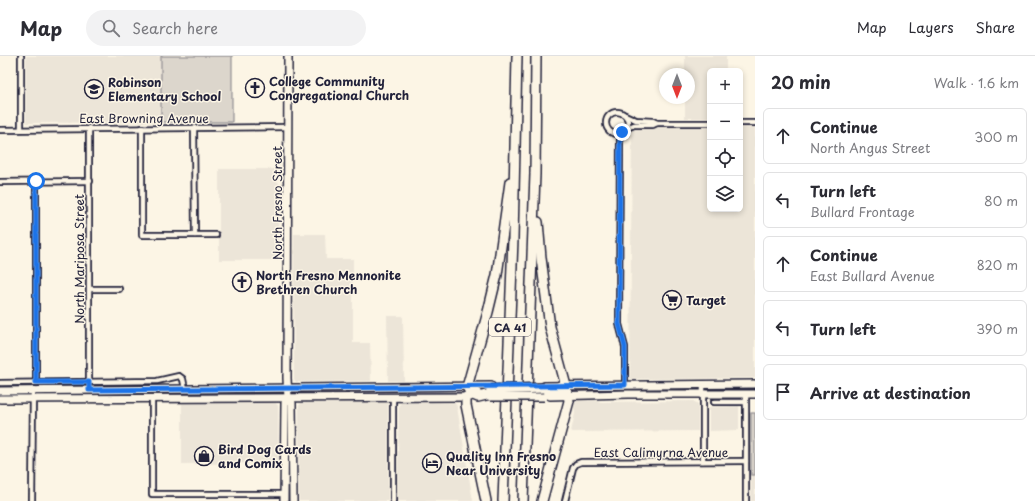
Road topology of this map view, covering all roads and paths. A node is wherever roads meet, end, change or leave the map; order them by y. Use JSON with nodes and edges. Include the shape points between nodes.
{"nodes":[{"id":1,"x":21,"y":56,"type":"edge"},
{"id":2,"x":288,"y":56,"type":"edge"},
{"id":3,"x":517,"y":56,"type":"edge"},
{"id":4,"x":536,"y":56,"type":"edge"},
{"id":5,"x":625,"y":115,"type":"junction"},
{"id":6,"x":657,"y":123,"type":"junction"},
{"id":7,"x":707,"y":123,"type":"edge"},
{"id":8,"x":743,"y":123,"type":"edge"},
{"id":9,"x":755,"y":123,"type":"edge"},
{"id":10,"x":288,"y":127,"type":"junction"},
{"id":11,"x":89,"y":128,"type":"junction"},
{"id":12,"x":142,"y":128,"type":"junction"},
{"id":13,"x":194,"y":128,"type":"junction"},
{"id":14,"x":627,"y":128,"type":"junction"},
{"id":15,"x":21,"y":129,"type":"junction"},
{"id":16,"x":0,"y":130,"type":"edge"},
{"id":17,"x":620,"y":133,"type":"junction"},
{"id":18,"x":516,"y":154,"type":"junction"},
{"id":19,"x":535,"y":174,"type":"junction"},
{"id":20,"x":36,"y":181,"type":"junction"},
{"id":21,"x":90,"y":181,"type":"junction"},
{"id":22,"x":0,"y":182,"type":"edge"},
{"id":23,"x":195,"y":235,"type":"junction"},
{"id":24,"x":216,"y":235,"type":"dead end"},
{"id":25,"x":90,"y":289,"type":"junction"},
{"id":26,"x":119,"y":289,"type":"dead end"},
{"id":27,"x":36,"y":382,"type":"junction"},
{"id":28,"x":89,"y":382,"type":"junction"},
{"id":29,"x":0,"y":383,"type":"edge"},
{"id":30,"x":755,"y":384,"type":"edge"},
{"id":31,"x":625,"y":385,"type":"junction"},
{"id":32,"x":703,"y":385,"type":"junction"},
{"id":33,"x":288,"y":388,"type":"junction"},
{"id":34,"x":185,"y":389,"type":"junction"},
{"id":35,"x":89,"y":390,"type":"junction"},
{"id":36,"x":554,"y":390,"type":"junction"},
{"id":37,"x":0,"y":391,"type":"edge"},
{"id":38,"x":33,"y":391,"type":"junction"},
{"id":39,"x":491,"y":392,"type":"junction"},
{"id":40,"x":471,"y":394,"type":"junction"},
{"id":41,"x":703,"y":394,"type":"junction"},
{"id":42,"x":746,"y":394,"type":"junction"},
{"id":43,"x":755,"y":394,"type":"edge"},
{"id":44,"x":152,"y":398,"type":"junction"},
{"id":45,"x":288,"y":398,"type":"junction"},
{"id":46,"x":393,"y":398,"type":"junction"},
{"id":47,"x":0,"y":399,"type":"edge"},
{"id":48,"x":32,"y":399,"type":"junction"},
{"id":49,"x":714,"y":402,"type":"dead end"},
{"id":50,"x":746,"y":402,"type":"junction"},
{"id":51,"x":703,"y":461,"type":"junction"},
{"id":52,"x":746,"y":461,"type":"junction"},
{"id":53,"x":284,"y":498,"type":"edge"},
{"id":54,"x":32,"y":501,"type":"edge"},
{"id":55,"x":288,"y":501,"type":"edge"},
{"id":56,"x":293,"y":501,"type":"edge"},
{"id":57,"x":393,"y":501,"type":"edge"},
{"id":58,"x":486,"y":501,"type":"edge"},
{"id":59,"x":503,"y":501,"type":"edge"},
{"id":60,"x":523,"y":501,"type":"edge"},
{"id":61,"x":542,"y":501,"type":"edge"},
{"id":62,"x":565,"y":501,"type":"edge"},
{"id":63,"x":746,"y":501,"type":"edge"}],
"edges":[{"from":1,"to":15,"type":"street"},
{"from":2,"to":10,"type":"main road","name":"North Fresno Street"},
{"from":3,"to":18,"type":"highway","number":"CA 41"},
{"from":4,"to":19,"type":"highway","number":"CA 41"},
{"from":5,"to":6,"type":"street","via":[[636,120]]},
{"from":5,"to":14,"type":"street"},
{"from":5,"to":17,"type":"street","via":[[620,112],[613,113],[607,121],[609,130],[615,134]]},
{"from":6,"to":7,"type":"street"},
{"from":6,"to":14,"type":"street"},
{"from":8,"to":9,"type":"street"},
{"from":10,"to":13,"type":"street","name":"East Browning Avenue"},
{"from":10,"to":33,"type":"main road","name":"North Fresno Street"},
{"from":11,"to":12,"type":"street","name":"East Browning Avenue"},
{"from":11,"to":15,"type":"street","name":"East Browning Avenue"},
{"from":11,"to":21,"type":"street","name":"North Mariposa Street"},
{"from":12,"to":13,"type":"street","name":"East Browning Avenue"},
{"from":12,"to":23,"type":"street","via":[[142,235]]},
{"from":13,"to":23,"type":"street"},
{"from":14,"to":17,"type":"street"},
{"from":15,"to":16,"type":"street","name":"East Browning Avenue"},
{"from":17,"to":31,"type":"street","via":[[619,324],[625,347]]},
{"from":18,"to":40,"type":"highway","via":[[497,275]]},
{"from":18,"to":59,"type":"highway","number":"CA 41"},
{"from":19,"to":36,"type":"highway"},
{"from":19,"to":60,"type":"highway","number":"CA 41"},
{"from":20,"to":21,"type":"street"},
{"from":20,"to":22,"type":"street"},
{"from":20,"to":27,"type":"street"},
{"from":21,"to":25,"type":"street","name":"North Mariposa Street"},
{"from":23,"to":24,"type":"street"},
{"from":25,"to":26,"type":"street"},
{"from":25,"to":28,"type":"street","name":"North Mariposa Street"},
{"from":27,"to":28,"type":"street"},
{"from":27,"to":29,"type":"street"},
{"from":28,"to":34,"type":"street","via":[[157,381],[179,376]]},
{"from":28,"to":35,"type":"street","name":"North Mariposa Street"},
{"from":30,"to":32,"type":"main road"},
{"from":31,"to":32,"type":"main road"},
{"from":31,"to":36,"type":"main road"},
{"from":32,"to":41,"type":"street"},
{"from":33,"to":34,"type":"main road"},
{"from":33,"to":40,"type":"main road"},
{"from":33,"to":45,"type":"main road","name":"North Fresno Street"},
{"from":34,"to":35,"type":"main road"},
{"from":34,"to":44,"type":"main road","via":[[180,393],[155,394]]},
{"from":35,"to":38,"type":"main road"},
{"from":36,"to":39,"type":"highway"},
{"from":36,"to":41,"type":"main road"},
{"from":36,"to":61,"type":"highway","via":[[569,401]]},
{"from":37,"to":38,"type":"main road"},
{"from":38,"to":48,"type":"street"},
{"from":39,"to":40,"type":"highway"},
{"from":39,"to":40,"type":"main road"},
{"from":40,"to":46,"type":"main road"},
{"from":40,"to":58,"type":"highway","via":[[470,427]]},
{"from":41,"to":42,"type":"main road"},
{"from":41,"to":51,"type":"street"},
{"from":42,"to":43,"type":"main road"},
{"from":42,"to":50,"type":"street"},
{"from":44,"to":45,"type":"main road"},
{"from":44,"to":48,"type":"main road"},
{"from":44,"to":53,"type":"street","via":[[152,494]]},
{"from":45,"to":46,"type":"main road"},
{"from":45,"to":53,"type":"main road","name":"North Fresno Street","via":[[285,403]]},
{"from":45,"to":56,"type":"main road","name":"North Fresno Street","via":[[292,403]]},
{"from":46,"to":57,"type":"street"},
{"from":47,"to":48,"type":"main road"},
{"from":48,"to":54,"type":"street"},
{"from":49,"to":50,"type":"street"},
{"from":50,"to":52,"type":"street"},
{"from":51,"to":52,"type":"street","name":"East Calimyrna Avenue"},
{"from":51,"to":62,"type":"street","name":"East Calimyrna Avenue","via":[[581,462],[573,468]]},
{"from":52,"to":63,"type":"street"},
{"from":53,"to":55,"type":"main road","via":[[288,497]]}]}
